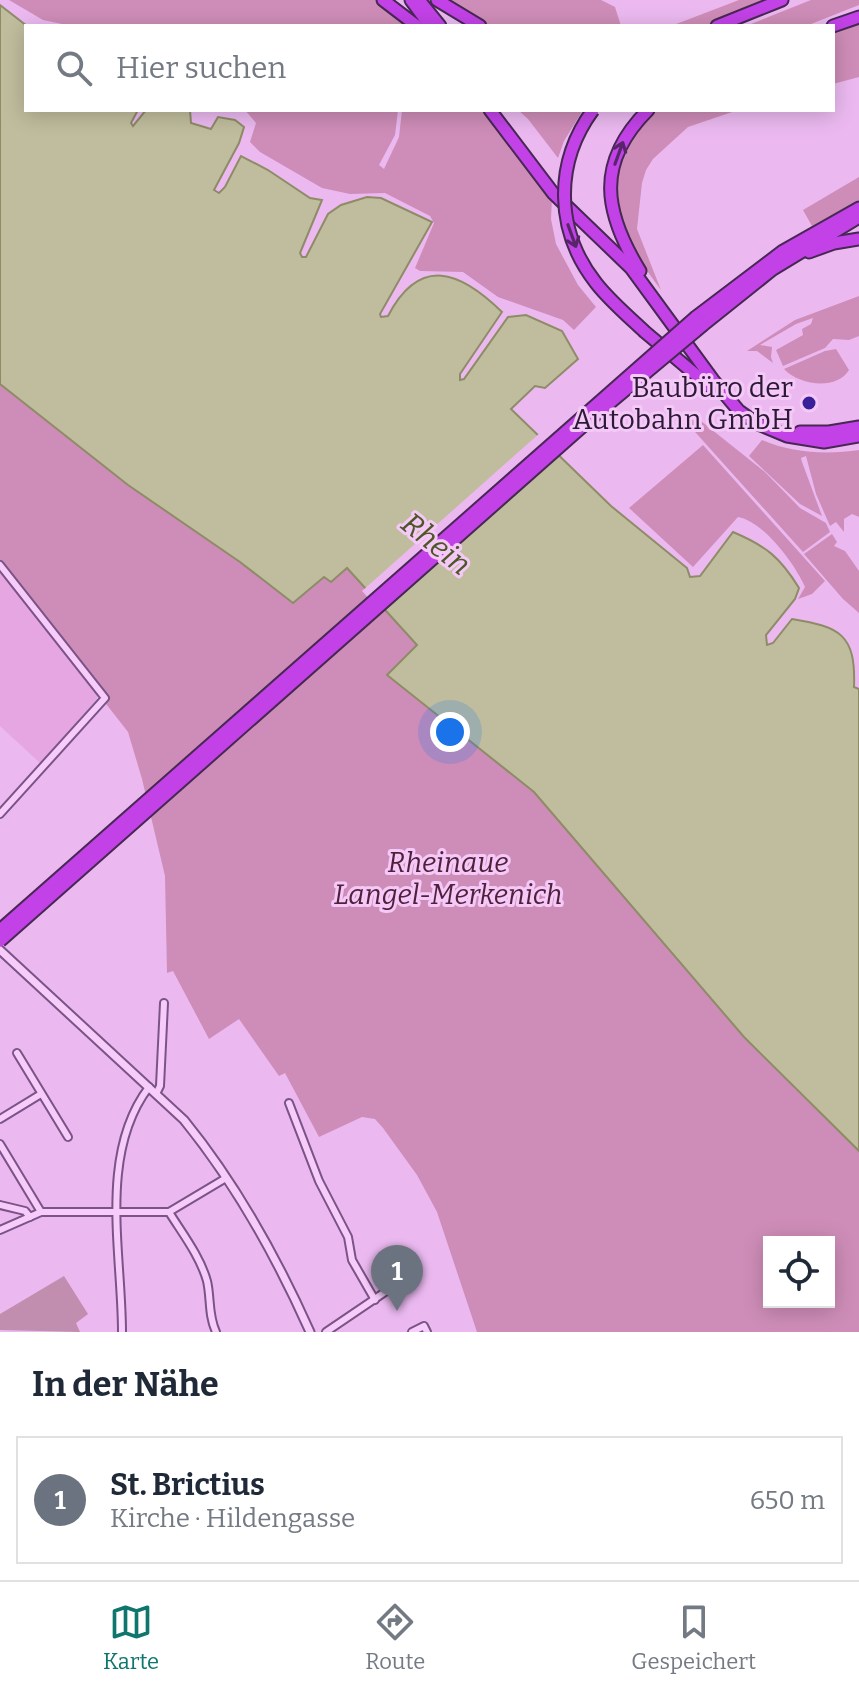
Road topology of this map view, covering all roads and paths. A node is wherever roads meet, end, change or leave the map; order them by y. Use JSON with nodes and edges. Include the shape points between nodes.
{"nodes":[{"id":1,"x":411,"y":0,"type":"edge"},
{"id":2,"x":419,"y":0,"type":"edge"},
{"id":3,"x":437,"y":0,"type":"edge"},
{"id":4,"x":782,"y":0,"type":"edge"},
{"id":5,"x":384,"y":1,"type":"edge"},
{"id":6,"x":859,"y":17,"type":"edge"},
{"id":7,"x":414,"y":24,"type":"edge"},
{"id":8,"x":429,"y":24,"type":"edge"},
{"id":9,"x":438,"y":24,"type":"edge"},
{"id":10,"x":477,"y":24,"type":"edge"},
{"id":11,"x":724,"y":24,"type":"edge"},
{"id":12,"x":835,"y":25,"type":"edge"},
{"id":13,"x":492,"y":112,"type":"edge"},
{"id":14,"x":493,"y":112,"type":"edge"},
{"id":15,"x":592,"y":112,"type":"edge"},
{"id":16,"x":646,"y":112,"type":"edge"},
{"id":17,"x":859,"y":208,"type":"edge"},
{"id":18,"x":859,"y":217,"type":"edge"},
{"id":19,"x":859,"y":239,"type":"edge"},
{"id":20,"x":773,"y":269,"type":"junction"},
{"id":21,"x":645,"y":278,"type":"junction"},
{"id":22,"x":699,"y":321,"type":"junction"},
{"id":23,"x":739,"y":411,"type":"junction"},
{"id":24,"x":859,"y":432,"type":"edge"},
{"id":25,"x":0,"y":565,"type":"edge"},
{"id":26,"x":0,"y":814,"type":"edge"},
{"id":27,"x":0,"y":930,"type":"edge"},
{"id":28,"x":0,"y":941,"type":"edge"},
{"id":29,"x":0,"y":950,"type":"edge"},
{"id":30,"x":164,"y":1003,"type":"dead end"},
{"id":31,"x":17,"y":1053,"type":"dead end"},
{"id":32,"x":153,"y":1090,"type":"junction"},
{"id":33,"x":41,"y":1094,"type":"junction"},
{"id":34,"x":289,"y":1103,"type":"dead end"},
{"id":35,"x":0,"y":1119,"type":"edge"},
{"id":36,"x":68,"y":1137,"type":"dead end"},
{"id":37,"x":0,"y":1144,"type":"edge"},
{"id":38,"x":226,"y":1178,"type":"junction"},
{"id":39,"x":0,"y":1205,"type":"edge"},
{"id":40,"x":119,"y":1211,"type":"junction"},
{"id":41,"x":41,"y":1212,"type":"junction"},
{"id":42,"x":169,"y":1212,"type":"junction"},
{"id":43,"x":30,"y":1217,"type":"junction"},
{"id":44,"x":0,"y":1230,"type":"edge"},
{"id":45,"x":413,"y":1273,"type":"dead end"},
{"id":46,"x":375,"y":1300,"type":"junction"},
{"id":47,"x":122,"y":1332,"type":"edge"},
{"id":48,"x":216,"y":1332,"type":"edge"},
{"id":49,"x":310,"y":1332,"type":"edge"},
{"id":50,"x":326,"y":1332,"type":"edge"},
{"id":51,"x":412,"y":1332,"type":"edge"},
{"id":52,"x":427,"y":1332,"type":"edge"}],
"edges":[{"from":1,"to":8,"type":"highway"},
{"from":2,"to":9,"type":"highway"},
{"from":3,"to":10,"type":"highway"},
{"from":4,"to":11,"type":"highway"},
{"from":5,"to":7,"type":"highway"},
{"from":6,"to":12,"type":"highway"},
{"from":13,"to":23,"type":"highway","via":[[553,193],[631,268]]},
{"from":14,"to":21,"type":"highway","via":[[551,185]]},
{"from":15,"to":23,"type":"highway","one_way":true,"bridge":true,"via":[[566,166],[563,193],[572,239],[597,283],[645,332]]},
{"from":21,"to":16,"type":"highway","one_way":true,"via":[[619,235],[611,192],[623,142]]},
{"from":17,"to":22,"type":"highway","via":[[783,251]]},
{"from":18,"to":20,"type":"highway"},
{"from":19,"to":20,"type":"highway","via":[[821,247]]},
{"from":20,"to":22,"type":"highway"},
{"from":21,"to":24,"type":"highway","via":[[742,408],[803,433]]},
{"from":22,"to":27,"type":"highway","bridge":true,"via":[[594,404]]},
{"from":22,"to":28,"type":"highway","bridge":true},
{"from":23,"to":24,"type":"highway","via":[[787,436],[824,442]]},
{"from":25,"to":26,"type":"street","via":[[105,698]]},
{"from":29,"to":32,"type":"street"},
{"from":30,"to":32,"type":"street","via":[[160,1086]]},
{"from":31,"to":33,"type":"street"},
{"from":32,"to":38,"type":"street","via":[[184,1120]]},
{"from":32,"to":40,"type":"street","via":[[137,1105],[124,1133]]},
{"from":33,"to":35,"type":"street"},
{"from":33,"to":36,"type":"street"},
{"from":34,"to":46,"type":"street","via":[[348,1237],[352,1260]]},
{"from":37,"to":41,"type":"street"},
{"from":38,"to":42,"type":"street"},
{"from":38,"to":49,"type":"street","via":[[289,1285]]},
{"from":39,"to":43,"type":"street"},
{"from":40,"to":41,"type":"street"},
{"from":40,"to":42,"type":"street"},
{"from":40,"to":47,"type":"street"},
{"from":41,"to":43,"type":"street"},
{"from":42,"to":48,"type":"street","via":[[201,1264]]},
{"from":43,"to":44,"type":"street"},
{"from":45,"to":46,"type":"street"},
{"from":46,"to":50,"type":"street"},
{"from":51,"to":52,"type":"street","via":[[424,1326]]}]}
